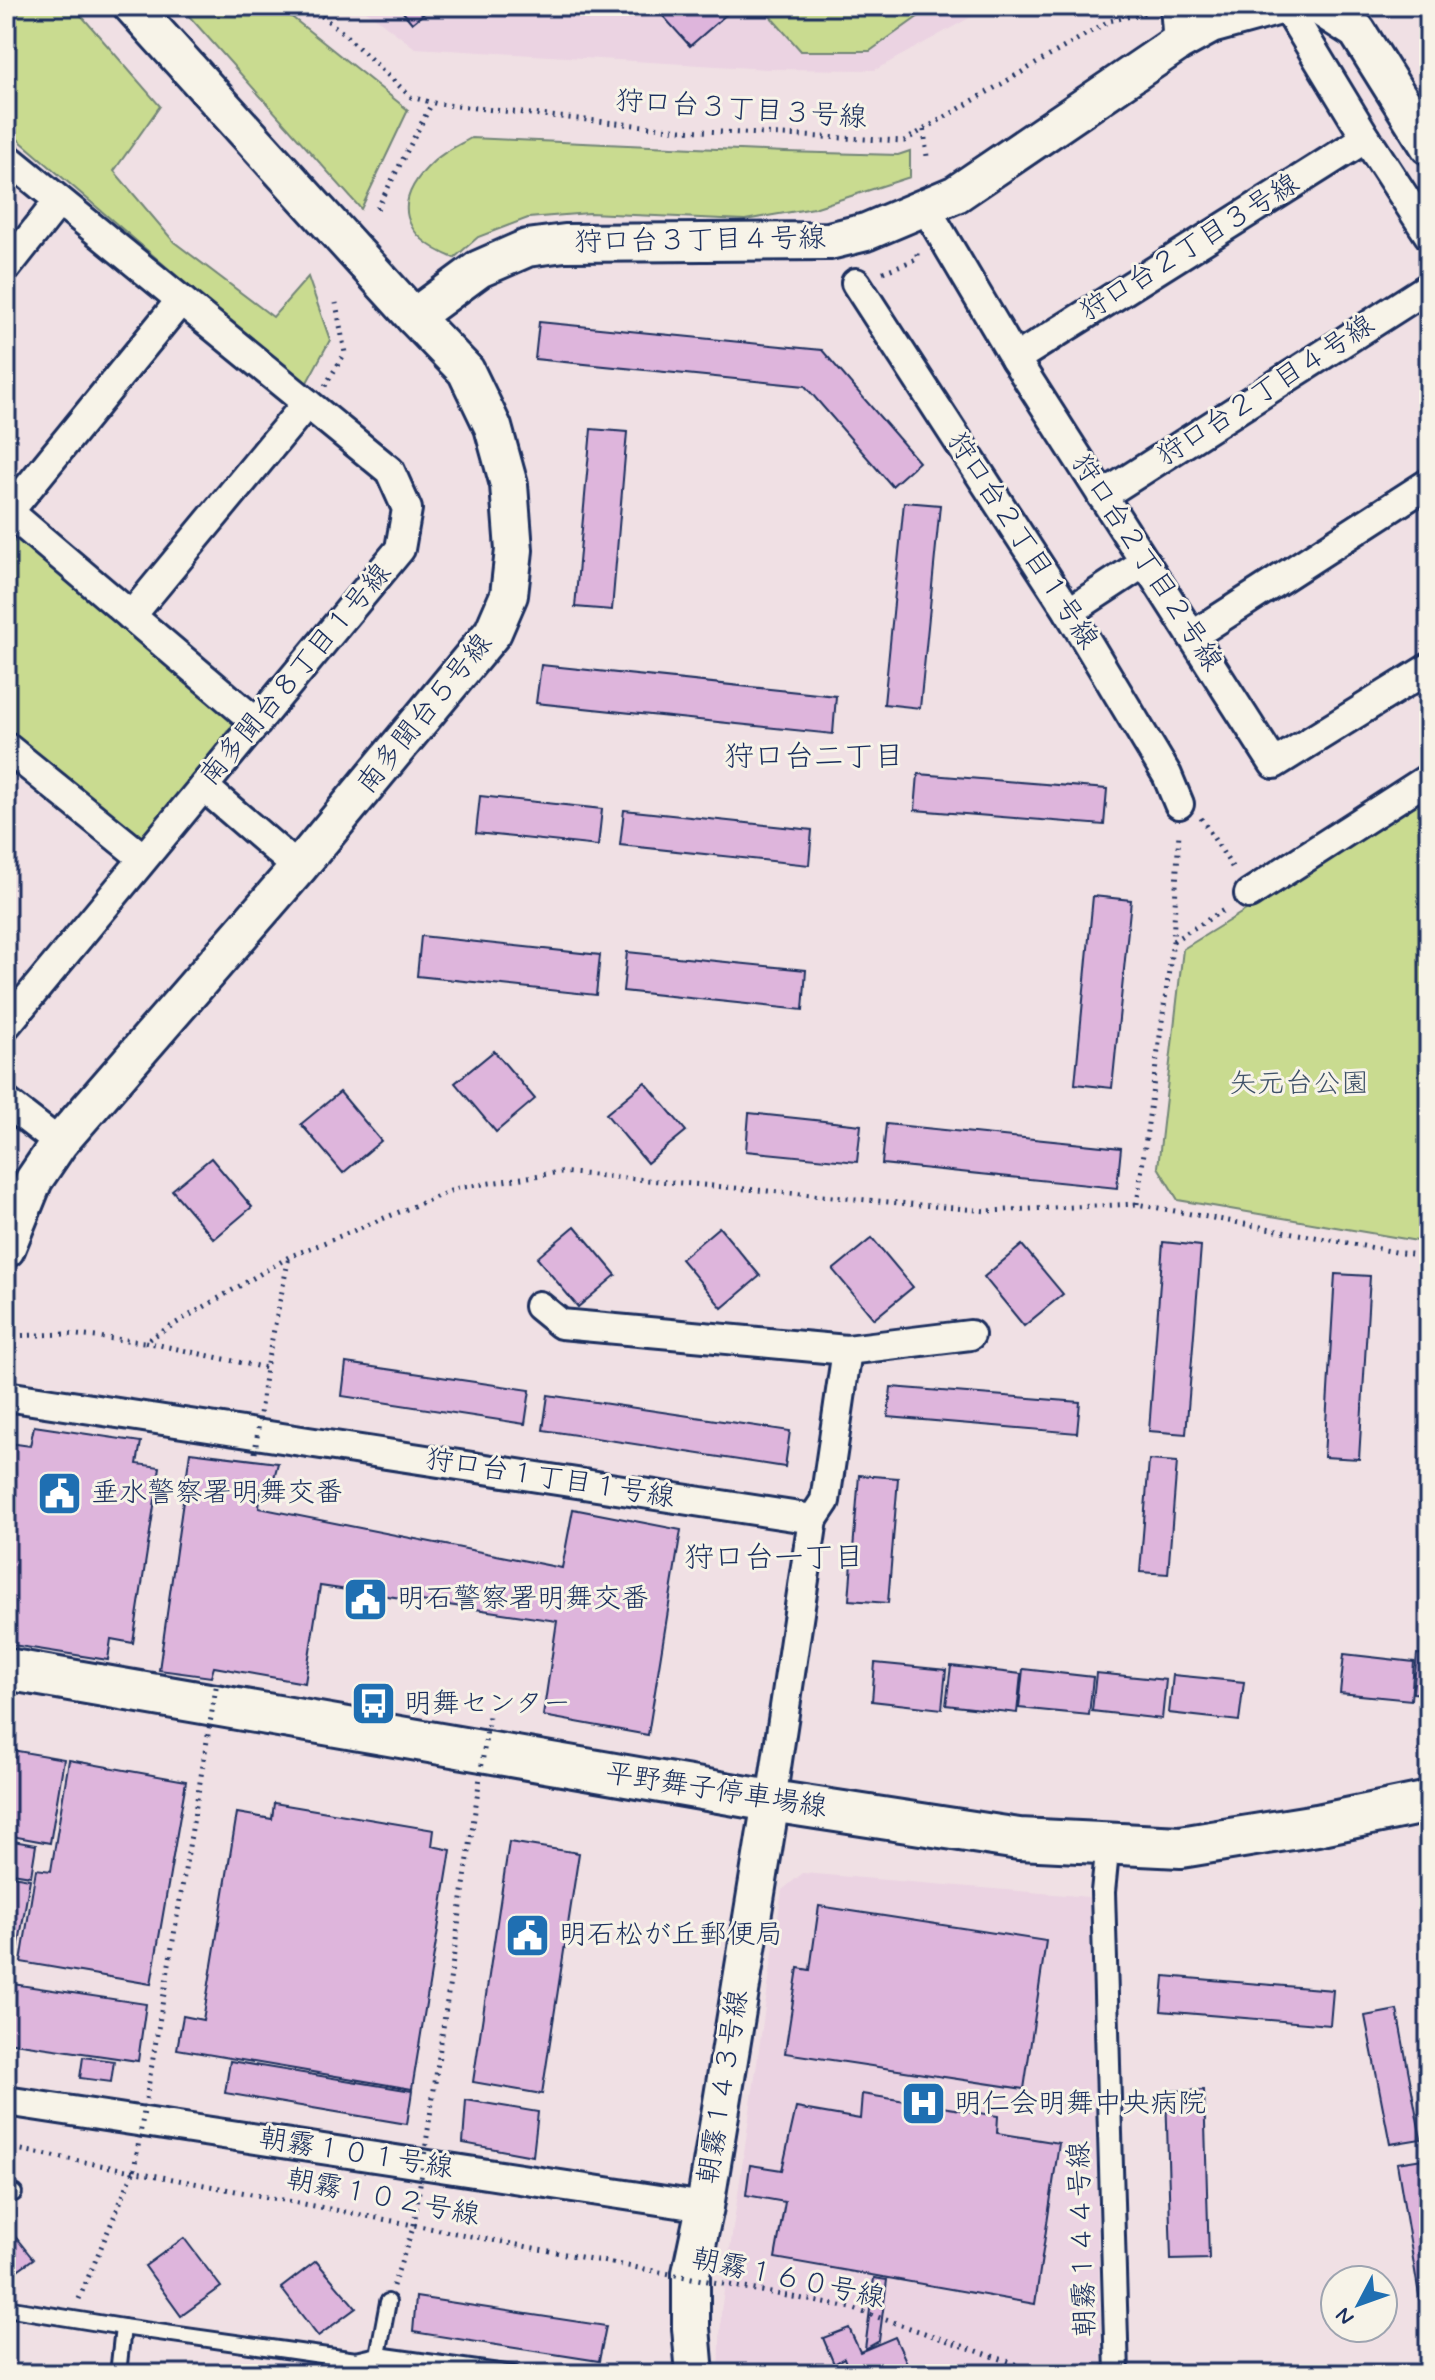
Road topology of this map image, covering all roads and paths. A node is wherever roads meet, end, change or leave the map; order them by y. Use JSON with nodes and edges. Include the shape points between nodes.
{"nodes":[{"id":1,"x":132,"y":6,"type":"edge"},
{"id":2,"x":309,"y":6,"type":"edge"},
{"id":3,"x":1280,"y":6,"type":"edge"},
{"id":4,"x":1286,"y":6,"type":"edge"},
{"id":5,"x":1318,"y":6,"type":"edge"},
{"id":6,"x":1168,"y":8,"type":"edge"},
{"id":7,"x":1178,"y":43,"type":"junction"},
{"id":8,"x":432,"y":103,"type":"junction"},
{"id":9,"x":924,"y":129,"type":"junction"},
{"id":10,"x":1366,"y":138,"type":"junction"},
{"id":11,"x":1429,"y":146,"type":"edge"},
{"id":12,"x":6,"y":157,"type":"edge"},
{"id":13,"x":927,"y":157,"type":"dead end"},
{"id":14,"x":59,"y":201,"type":"junction"},
{"id":15,"x":377,"y":209,"type":"dead end"},
{"id":16,"x":921,"y":222,"type":"junction"},
{"id":17,"x":1429,"y":235,"type":"edge"},
{"id":18,"x":6,"y":268,"type":"edge"},
{"id":19,"x":856,"y":283,"type":"joint"},
{"id":20,"x":1429,"y":287,"type":"edge"},
{"id":21,"x":181,"y":300,"type":"junction"},
{"id":22,"x":336,"y":303,"type":"dead end"},
{"id":23,"x":414,"y":317,"type":"junction"},
{"id":24,"x":1015,"y":359,"type":"junction"},
{"id":25,"x":310,"y":405,"type":"junction"},
{"id":26,"x":1429,"y":483,"type":"edge"},
{"id":27,"x":1102,"y":496,"type":"junction"},
{"id":28,"x":8,"y":513,"type":"edge"},
{"id":29,"x":1145,"y":562,"type":"junction"},
{"id":30,"x":1069,"y":612,"type":"junction"},
{"id":31,"x":131,"y":616,"type":"junction"},
{"id":32,"x":1192,"y":636,"type":"junction"},
{"id":33,"x":1429,"y":668,"type":"edge"},
{"id":34,"x":257,"y":723,"type":"junction"},
{"id":35,"x":9,"y":757,"type":"edge"},
{"id":36,"x":1429,"y":778,"type":"edge"},
{"id":37,"x":204,"y":787,"type":"junction"},
{"id":38,"x":1179,"y":804,"type":"junction"},
{"id":39,"x":143,"y":858,"type":"junction"},
{"id":40,"x":298,"y":868,"type":"junction"},
{"id":41,"x":1249,"y":894,"type":"junction"},
{"id":42,"x":1173,"y":941,"type":"junction"},
{"id":43,"x":6,"y":1025,"type":"edge"},
{"id":44,"x":6,"y":1102,"type":"edge"},
{"id":45,"x":59,"y":1143,"type":"junction"},
{"id":46,"x":1137,"y":1204,"type":"junction"},
{"id":47,"x":6,"y":1249,"type":"edge"},
{"id":48,"x":1429,"y":1256,"type":"edge"},
{"id":49,"x":289,"y":1257,"type":"junction"},
{"id":50,"x":539,"y":1306,"type":"dead end"},
{"id":51,"x":970,"y":1335,"type":"dead end"},
{"id":52,"x":6,"y":1336,"type":"edge"},
{"id":53,"x":144,"y":1342,"type":"junction"},
{"id":54,"x":847,"y":1350,"type":"junction"},
{"id":55,"x":266,"y":1368,"type":"junction"},
{"id":56,"x":6,"y":1396,"type":"edge"},
{"id":57,"x":255,"y":1453,"type":"dead end"},
{"id":58,"x":813,"y":1519,"type":"junction"},
{"id":59,"x":6,"y":1669,"type":"edge"},
{"id":60,"x":217,"y":1682,"type":"dead end"},
{"id":61,"x":6,"y":1695,"type":"edge"},
{"id":62,"x":489,"y":1716,"type":"dead end"},
{"id":63,"x":1429,"y":1802,"type":"edge"},
{"id":64,"x":768,"y":1813,"type":"junction"},
{"id":65,"x":1429,"y":1823,"type":"edge"},
{"id":66,"x":1106,"y":1862,"type":"junction"},
{"id":67,"x":6,"y":2101,"type":"edge"},
{"id":68,"x":6,"y":2147,"type":"edge"},
{"id":69,"x":134,"y":2170,"type":"junction"},
{"id":70,"x":705,"y":2207,"type":"junction"},
{"id":71,"x":414,"y":2225,"type":"junction"},
{"id":72,"x":612,"y":2263,"type":"joint"},
{"id":73,"x":388,"y":2302,"type":"joint"},
{"id":74,"x":6,"y":2308,"type":"edge"},
{"id":75,"x":71,"y":2319,"type":"junction"},
{"id":76,"x":123,"y":2327,"type":"junction"},
{"id":77,"x":378,"y":2355,"type":"junction"},
{"id":78,"x":118,"y":2374,"type":"edge"},
{"id":79,"x":513,"y":2374,"type":"edge"},
{"id":80,"x":695,"y":2374,"type":"edge"},
{"id":81,"x":1045,"y":2374,"type":"edge"},
{"id":82,"x":1117,"y":2374,"type":"edge"}],
"edges":[{"from":1,"to":23,"type":"street","name":"南多聞台５号線"},
{"from":2,"to":8,"type":"path","name":"狩口台３丁目３号線","via":[[411,97]]},
{"from":3,"to":7,"type":"street","name":"狩口台３丁目４号線","via":[[1211,25]]},
{"from":4,"to":10,"type":"street"},
{"from":5,"to":11,"type":"street","via":[[1357,31]]},
{"from":6,"to":7,"type":"street"},
{"from":6,"to":9,"type":"path","name":"狩口台３丁目３号線","via":[[1109,21]]},
{"from":7,"to":16,"type":"street","name":"狩口台３丁目４号線"},
{"from":8,"to":9,"type":"path","name":"狩口台３丁目３号線","via":[[681,130],[904,141]]},
{"from":8,"to":15,"type":"path"},
{"from":9,"to":13,"type":"path"},
{"from":10,"to":17,"type":"street"},
{"from":10,"to":24,"type":"street","name":"狩口台２丁目３号線"},
{"from":12,"to":14,"type":"street","name":"南多聞台８丁目１号線"},
{"from":14,"to":18,"type":"street"},
{"from":14,"to":21,"type":"street","name":"南多聞台８丁目１号線"},
{"from":16,"to":19,"type":"path","via":[[917,259]]},
{"from":16,"to":23,"type":"street","name":"狩口台３丁目４号線","via":[[829,241],[565,243],[527,248],[479,269]]},
{"from":16,"to":24,"type":"street","name":"狩口台２丁目２号線"},
{"from":19,"to":30,"type":"street","name":"狩口台２丁目１号線"},
{"from":20,"to":27,"type":"street","name":"狩口台２丁目４号線"},
{"from":21,"to":25,"type":"street","name":"南多聞台８丁目１号線"},
{"from":21,"to":28,"type":"street"},
{"from":22,"to":25,"type":"path","via":[[345,353]]},
{"from":23,"to":40,"type":"street","name":"南多聞台５号線","via":[[466,371],[493,427],[509,485],[514,550],[509,595],[493,632]]},
{"from":24,"to":27,"type":"street","name":"狩口台２丁目２号線"},
{"from":25,"to":31,"type":"street"},
{"from":25,"to":34,"type":"street","name":"南多聞台８丁目１号線","via":[[390,471],[407,509],[400,549]]},
{"from":26,"to":32,"type":"street"},
{"from":27,"to":29,"type":"street","name":"狩口台２丁目２号線"},
{"from":28,"to":31,"type":"street"},
{"from":29,"to":30,"type":"street"},
{"from":29,"to":32,"type":"street","name":"狩口台２丁目２号線"},
{"from":30,"to":38,"type":"street","name":"狩口台２丁目１号線","via":[[1167,775]]},
{"from":31,"to":34,"type":"street"},
{"from":32,"to":33,"type":"street","name":"狩口台２丁目２号線","via":[[1274,764]]},
{"from":34,"to":37,"type":"street","name":"南多聞台８丁目１号線"},
{"from":35,"to":39,"type":"street"},
{"from":36,"to":41,"type":"street"},
{"from":37,"to":39,"type":"street","name":"南多聞台８丁目１号線"},
{"from":37,"to":40,"type":"street"},
{"from":38,"to":41,"type":"path","via":[[1199,815]]},
{"from":38,"to":42,"type":"path"},
{"from":39,"to":43,"type":"street","name":"南多聞台８丁目１号線"},
{"from":40,"to":45,"type":"street","name":"南多聞台５号線"},
{"from":41,"to":42,"type":"path"},
{"from":42,"to":46,"type":"path"},
{"from":44,"to":45,"type":"street"},
{"from":45,"to":47,"type":"street","name":"南多聞台５号線","via":[[34,1180]]},
{"from":46,"to":48,"type":"path"},
{"from":46,"to":49,"type":"path","via":[[987,1211],[560,1172],[458,1188]]},
{"from":49,"to":53,"type":"path"},
{"from":49,"to":55,"type":"path"},
{"from":50,"to":54,"type":"street","via":[[561,1324]]},
{"from":51,"to":54,"type":"street"},
{"from":52,"to":53,"type":"path","via":[[67,1334]]},
{"from":53,"to":55,"type":"path"},
{"from":54,"to":58,"type":"street","via":[[825,1501]]},
{"from":55,"to":57,"type":"path","bridge":true},
{"from":56,"to":58,"type":"street","name":"狩口台１丁目１号線"},
{"from":58,"to":64,"type":"street"},
{"from":59,"to":64,"type":"main road","name":"平野舞子停車場線"},
{"from":60,"to":69,"type":"path","bridge":true},
{"from":61,"to":64,"type":"main road","name":"平野舞子停車場線"},
{"from":62,"to":71,"type":"path","bridge":true},
{"from":63,"to":64,"type":"main road","name":"平野舞子停車場線","via":[[1181,1847],[1019,1839]]},
{"from":64,"to":66,"type":"main road","name":"平野舞子停車場線","via":[[850,1838]]},
{"from":64,"to":70,"type":"street","name":"朝霧１４３号線"},
{"from":65,"to":66,"type":"main road","name":"平野舞子停車場線","via":[[1213,1860]]},
{"from":66,"to":82,"type":"street","name":"朝霧１４４号線"},
{"from":67,"to":70,"type":"street","name":"朝霧１０１号線"},
{"from":68,"to":69,"type":"path","name":"朝霧１０２号線"},
{"from":69,"to":71,"type":"path","name":"朝霧１０２号線"},
{"from":69,"to":75,"type":"path"},
{"from":70,"to":80,"type":"street","name":"朝霧１４３号線","via":[[691,2273]]},
{"from":71,"to":72,"type":"path","name":"朝霧１０２号線"},
{"from":71,"to":73,"type":"path"},
{"from":72,"to":81,"type":"path","name":"朝霧１６０号線","bridge":true,"via":[[851,2308]]},
{"from":73,"to":77,"type":"lane"},
{"from":74,"to":75,"type":"lane"},
{"from":75,"to":76,"type":"lane"},
{"from":76,"to":77,"type":"lane","via":[[356,2360]]},
{"from":76,"to":78,"type":"lane"},
{"from":77,"to":79,"type":"lane"}]}
